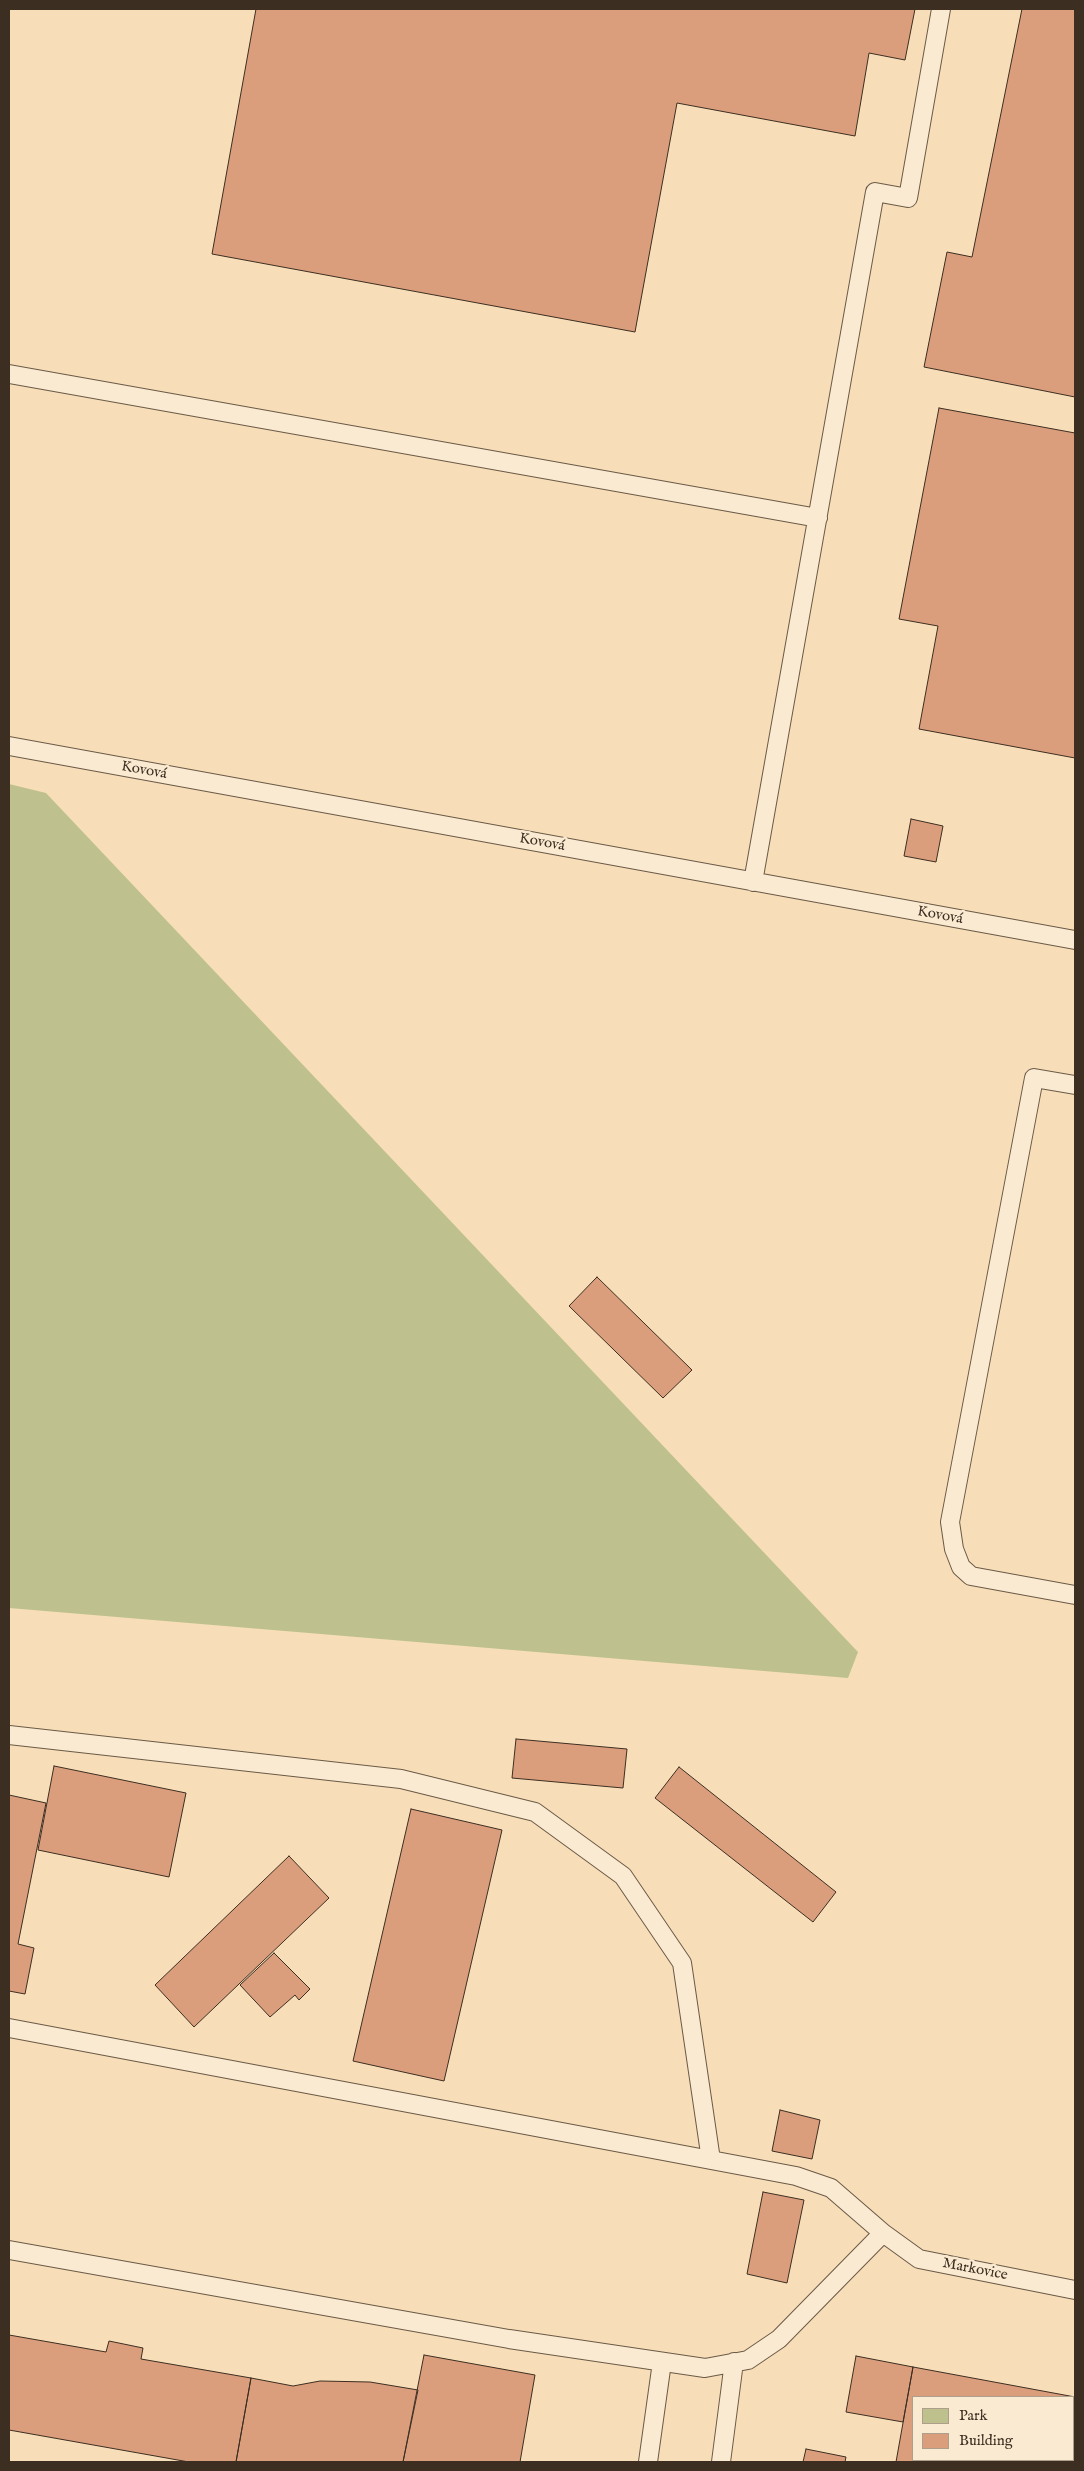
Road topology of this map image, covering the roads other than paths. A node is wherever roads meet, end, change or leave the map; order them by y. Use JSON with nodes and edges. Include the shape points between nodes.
{"nodes":[{"id":1,"x":941,"y":9,"type":"edge"},
{"id":2,"x":9,"y":374,"type":"edge"},
{"id":3,"x":818,"y":518,"type":"junction"},
{"id":4,"x":9,"y":746,"type":"edge"},
{"id":5,"x":753,"y":882,"type":"junction"},
{"id":6,"x":1075,"y":940,"type":"edge"},
{"id":7,"x":1075,"y":1085,"type":"edge"},
{"id":8,"x":1075,"y":1595,"type":"edge"},
{"id":9,"x":9,"y":1735,"type":"edge"},
{"id":10,"x":9,"y":2028,"type":"edge"},
{"id":11,"x":710,"y":2160,"type":"junction"},
{"id":12,"x":883,"y":2233,"type":"junction"},
{"id":13,"x":9,"y":2250,"type":"edge"},
{"id":14,"x":1075,"y":2290,"type":"edge"},
{"id":15,"x":662,"y":2362,"type":"junction"},
{"id":16,"x":734,"y":2362,"type":"junction"},
{"id":17,"x":648,"y":2462,"type":"edge"},
{"id":18,"x":721,"y":2462,"type":"edge"}],
"edges":[{"from":1,"to":3,"type":"lane","via":[[908,198],[875,192]]},
{"from":2,"to":3,"type":"lane"},
{"from":3,"to":5,"type":"lane"},
{"from":4,"to":5,"type":"lane","name":"Kovová"},
{"from":5,"to":6,"type":"lane","name":"Kovová"},
{"from":7,"to":8,"type":"lane","via":[[1034,1078],[950,1522],[954,1549],[961,1567],[971,1576]]},
{"from":9,"to":11,"type":"lane","via":[[401,1779],[535,1812],[622,1876],[682,1963]]},
{"from":10,"to":11,"type":"lane","name":"Markovice"},
{"from":11,"to":12,"type":"lane","name":"Markovice","via":[[796,2176],[831,2188]]},
{"from":12,"to":14,"type":"lane","name":"Markovice","via":[[919,2259]]},
{"from":12,"to":16,"type":"lane","via":[[780,2339],[748,2360]]},
{"from":13,"to":15,"type":"lane","via":[[510,2339]]},
{"from":15,"to":16,"type":"lane","via":[[705,2368]]},
{"from":15,"to":17,"type":"lane"},
{"from":16,"to":18,"type":"lane"}]}
